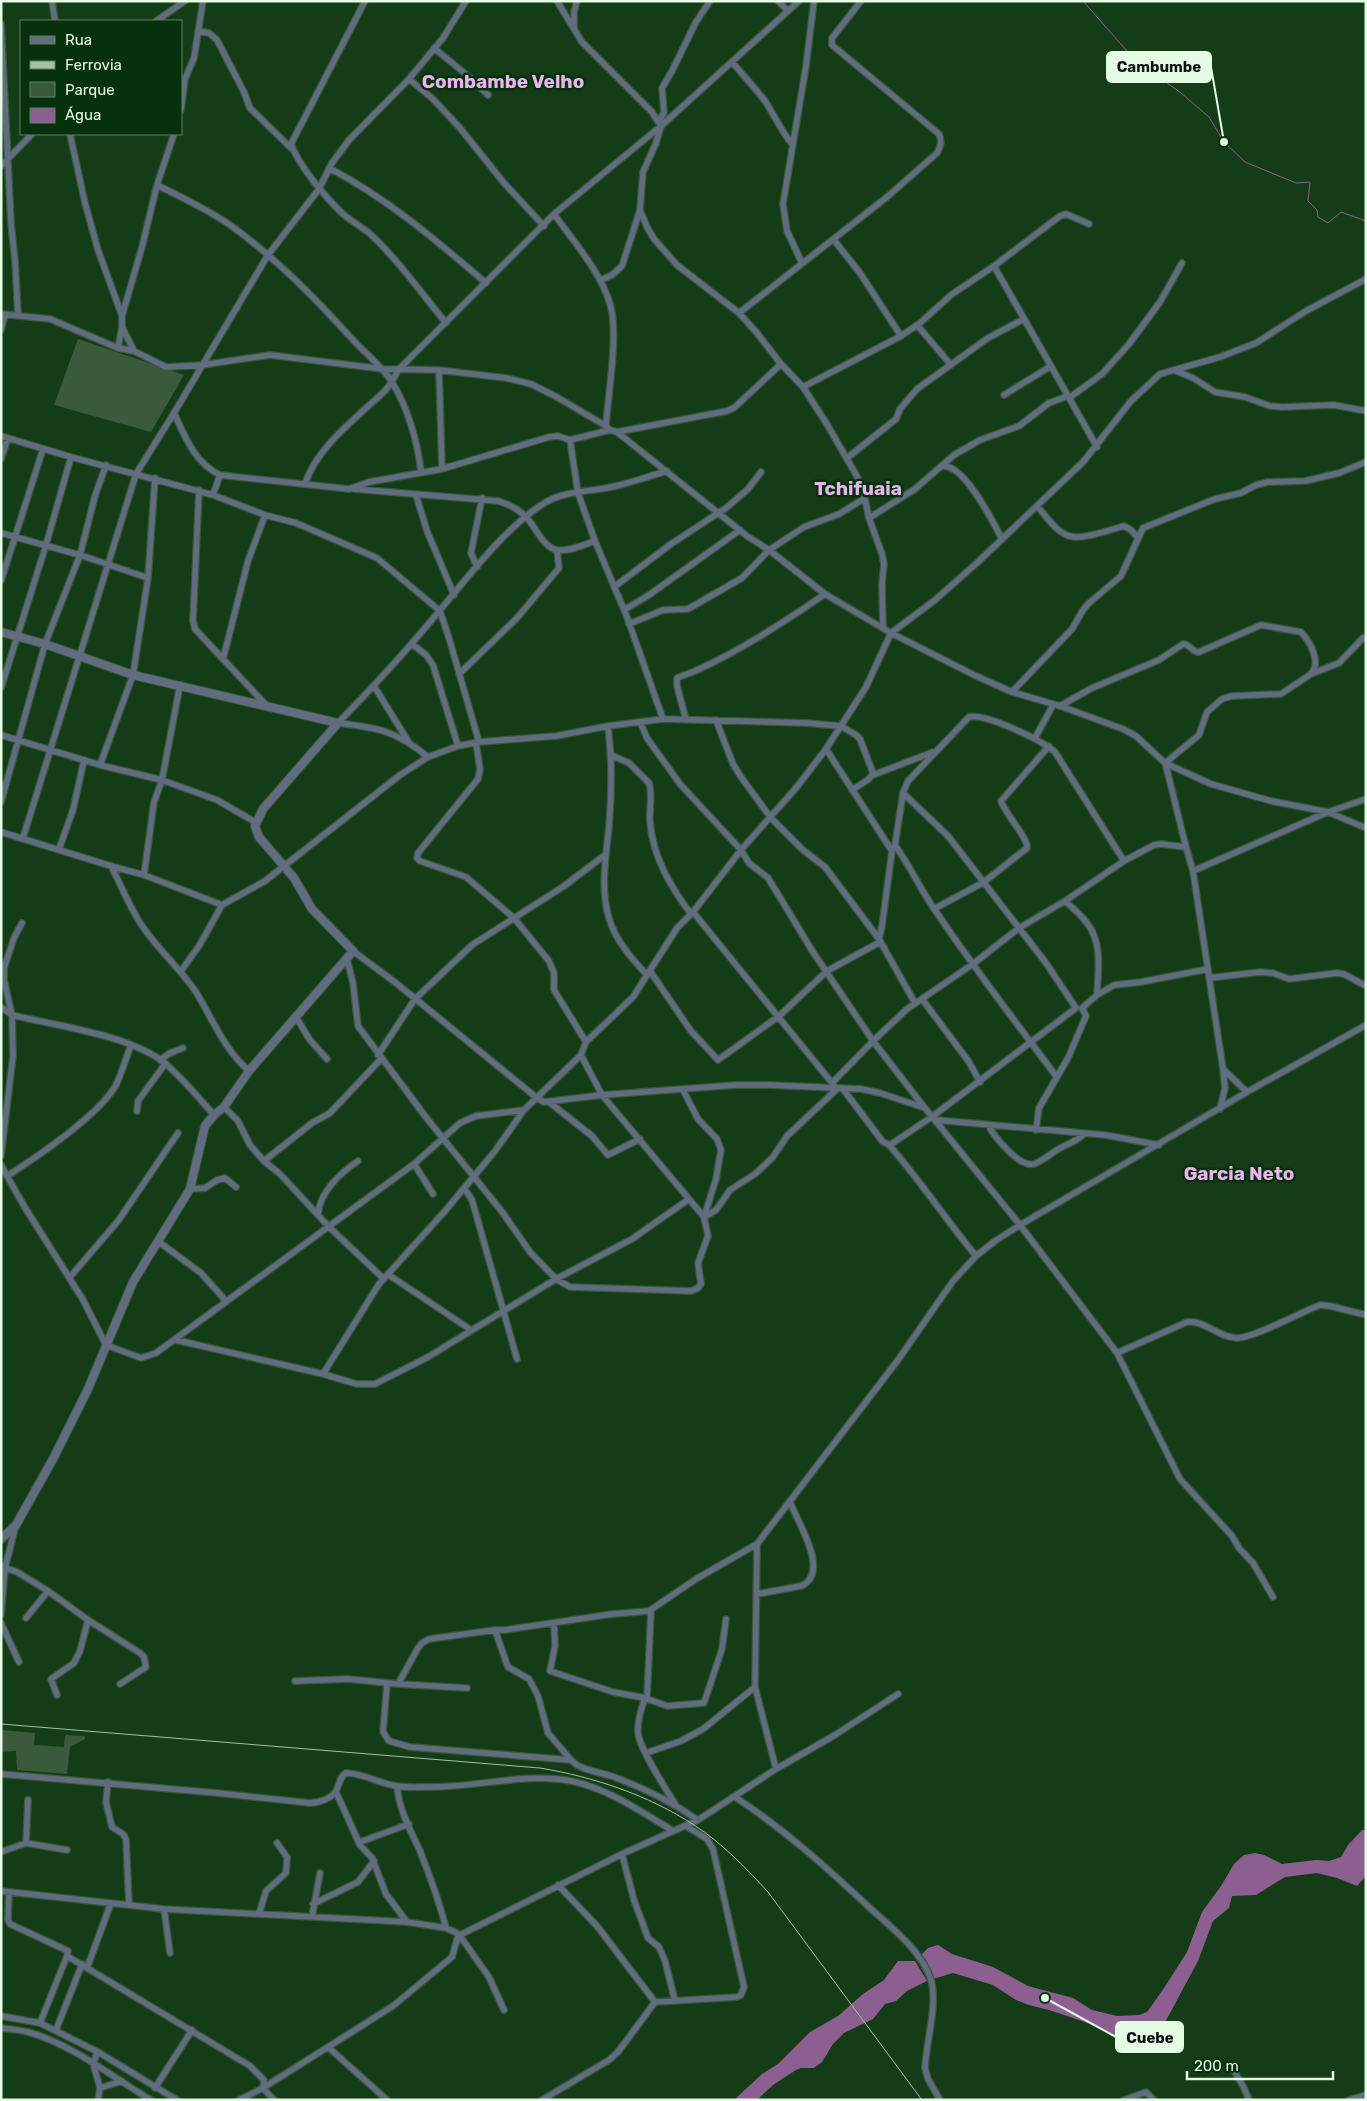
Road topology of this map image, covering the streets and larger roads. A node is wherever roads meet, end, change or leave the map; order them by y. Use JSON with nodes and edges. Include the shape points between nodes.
{"nodes":[{"id":1,"x":52,"y":1,"type":"edge"},
{"id":2,"x":185,"y":1,"type":"edge"},
{"id":3,"x":203,"y":1,"type":"edge"},
{"id":4,"x":365,"y":1,"type":"edge"},
{"id":5,"x":466,"y":1,"type":"edge"},
{"id":6,"x":557,"y":1,"type":"edge"},
{"id":7,"x":577,"y":1,"type":"edge"},
{"id":8,"x":710,"y":1,"type":"edge"},
{"id":9,"x":778,"y":1,"type":"edge"},
{"id":10,"x":799,"y":1,"type":"edge"},
{"id":11,"x":814,"y":1,"type":"edge"},
{"id":12,"x":861,"y":1,"type":"edge"},
{"id":13,"x":173,"y":4,"type":"edge"},
{"id":14,"x":788,"y":11,"type":"junction"},
{"id":15,"x":56,"y":20,"type":"edge"},
{"id":16,"x":157,"y":20,"type":"edge"},
{"id":17,"x":1,"y":24,"type":"edge"},
{"id":18,"x":574,"y":30,"type":"junction"},
{"id":19,"x":198,"y":31,"type":"junction"},
{"id":20,"x":434,"y":48,"type":"junction"},
{"id":21,"x":1,"y":54,"type":"edge"},
{"id":22,"x":732,"y":62,"type":"junction"},
{"id":23,"x":409,"y":79,"type":"junction"},
{"id":24,"x":488,"y":95,"type":"dead end"},
{"id":25,"x":182,"y":102,"type":"edge"},
{"id":26,"x":660,"y":124,"type":"junction"},
{"id":27,"x":31,"y":135,"type":"edge"},
{"id":28,"x":70,"y":135,"type":"edge"},
{"id":29,"x":174,"y":135,"type":"edge"},
{"id":30,"x":792,"y":144,"type":"junction"},
{"id":31,"x":294,"y":151,"type":"junction"},
{"id":32,"x":9,"y":159,"type":"junction"},
{"id":33,"x":1,"y":166,"type":"edge"},
{"id":34,"x":329,"y":168,"type":"junction"},
{"id":35,"x":157,"y":185,"type":"junction"},
{"id":36,"x":319,"y":189,"type":"junction"},
{"id":37,"x":640,"y":210,"type":"junction"},
{"id":38,"x":554,"y":214,"type":"junction"},
{"id":39,"x":1089,"y":224,"type":"dead end"},
{"id":40,"x":544,"y":226,"type":"junction"},
{"id":41,"x":834,"y":240,"type":"junction"},
{"id":42,"x":268,"y":255,"type":"junction"},
{"id":43,"x":802,"y":262,"type":"junction"},
{"id":44,"x":1182,"y":263,"type":"dead end"},
{"id":45,"x":994,"y":266,"type":"junction"},
{"id":46,"x":1366,"y":279,"type":"edge"},
{"id":47,"x":601,"y":280,"type":"junction"},
{"id":48,"x":486,"y":283,"type":"junction"},
{"id":49,"x":738,"y":313,"type":"junction"},
{"id":50,"x":3,"y":314,"type":"edge"},
{"id":51,"x":18,"y":314,"type":"junction"},
{"id":52,"x":122,"y":316,"type":"junction"},
{"id":53,"x":1024,"y":318,"type":"junction"},
{"id":54,"x":446,"y":323,"type":"junction"},
{"id":55,"x":917,"y":325,"type":"junction"},
{"id":56,"x":122,"y":327,"type":"junction"},
{"id":57,"x":1,"y":330,"type":"edge"},
{"id":58,"x":901,"y":336,"type":"junction"},
{"id":59,"x":118,"y":348,"type":"junction"},
{"id":60,"x":134,"y":351,"type":"junction"},
{"id":61,"x":781,"y":364,"type":"junction"},
{"id":62,"x":202,"y":365,"type":"junction"},
{"id":63,"x":951,"y":365,"type":"junction"},
{"id":64,"x":1051,"y":366,"type":"junction"},
{"id":65,"x":382,"y":369,"type":"junction"},
{"id":66,"x":398,"y":370,"type":"junction"},
{"id":67,"x":439,"y":370,"type":"junction"},
{"id":68,"x":1174,"y":370,"type":"junction"},
{"id":69,"x":393,"y":383,"type":"junction"},
{"id":70,"x":803,"y":387,"type":"junction"},
{"id":71,"x":1004,"y":395,"type":"dead end"},
{"id":72,"x":1068,"y":397,"type":"junction"},
{"id":73,"x":1366,"y":411,"type":"edge"},
{"id":74,"x":174,"y":413,"type":"junction"},
{"id":75,"x":608,"y":428,"type":"junction"},
{"id":76,"x":617,"y":432,"type":"junction"},
{"id":77,"x":4,"y":437,"type":"edge"},
{"id":78,"x":570,"y":440,"type":"junction"},
{"id":79,"x":1096,"y":447,"type":"junction"},
{"id":80,"x":42,"y":449,"type":"junction"},
{"id":81,"x":71,"y":457,"type":"junction"},
{"id":82,"x":847,"y":458,"type":"junction"},
{"id":83,"x":1,"y":460,"type":"edge"},
{"id":84,"x":1366,"y":462,"type":"edge"},
{"id":85,"x":106,"y":466,"type":"junction"},
{"id":86,"x":942,"y":466,"type":"junction"},
{"id":87,"x":442,"y":469,"type":"junction"},
{"id":88,"x":667,"y":471,"type":"junction"},
{"id":89,"x":421,"y":472,"type":"junction"},
{"id":90,"x":761,"y":472,"type":"dead end"},
{"id":91,"x":136,"y":474,"type":"junction"},
{"id":92,"x":220,"y":475,"type":"junction"},
{"id":93,"x":155,"y":478,"type":"junction"},
{"id":94,"x":305,"y":484,"type":"junction"},
{"id":95,"x":349,"y":489,"type":"junction"},
{"id":96,"x":199,"y":490,"type":"junction"},
{"id":97,"x":578,"y":493,"type":"junction"},
{"id":98,"x":213,"y":495,"type":"junction"},
{"id":99,"x":416,"y":495,"type":"junction"},
{"id":100,"x":482,"y":498,"type":"junction"},
{"id":101,"x":865,"y":498,"type":"junction"},
{"id":102,"x":1037,"y":506,"type":"junction"},
{"id":103,"x":718,"y":512,"type":"junction"},
{"id":104,"x":265,"y":515,"type":"junction"},
{"id":105,"x":526,"y":516,"type":"junction"},
{"id":106,"x":869,"y":518,"type":"junction"},
{"id":107,"x":740,"y":530,"type":"junction"},
{"id":108,"x":1,"y":533,"type":"edge"},
{"id":109,"x":16,"y":537,"type":"junction"},
{"id":110,"x":1138,"y":538,"type":"junction"},
{"id":111,"x":1002,"y":540,"type":"junction"},
{"id":112,"x":595,"y":541,"type":"junction"},
{"id":113,"x":46,"y":546,"type":"junction"},
{"id":114,"x":557,"y":550,"type":"junction"},
{"id":115,"x":769,"y":550,"type":"junction"},
{"id":116,"x":80,"y":555,"type":"junction"},
{"id":117,"x":108,"y":565,"type":"junction"},
{"id":118,"x":478,"y":567,"type":"junction"},
{"id":119,"x":148,"y":578,"type":"junction"},
{"id":120,"x":1,"y":581,"type":"edge"},
{"id":121,"x":614,"y":587,"type":"junction"},
{"id":122,"x":825,"y":594,"type":"junction"},
{"id":123,"x":454,"y":595,"type":"junction"},
{"id":124,"x":624,"y":610,"type":"junction"},
{"id":125,"x":440,"y":611,"type":"junction"},
{"id":126,"x":629,"y":624,"type":"junction"},
{"id":127,"x":883,"y":628,"type":"junction"},
{"id":128,"x":1,"y":632,"type":"edge"},
{"id":129,"x":892,"y":633,"type":"junction"},
{"id":130,"x":17,"y":636,"type":"junction"},
{"id":131,"x":1363,"y":638,"type":"dead end"},
{"id":132,"x":45,"y":644,"type":"junction"},
{"id":133,"x":412,"y":644,"type":"junction"},
{"id":134,"x":80,"y":656,"type":"junction"},
{"id":135,"x":223,"y":659,"type":"junction"},
{"id":136,"x":460,"y":674,"type":"junction"},
{"id":137,"x":1311,"y":674,"type":"junction"},
{"id":138,"x":133,"y":675,"type":"junction"},
{"id":139,"x":180,"y":685,"type":"junction"},
{"id":140,"x":374,"y":686,"type":"junction"},
{"id":141,"x":1,"y":688,"type":"edge"},
{"id":142,"x":1012,"y":692,"type":"junction"},
{"id":143,"x":267,"y":706,"type":"junction"},
{"id":144,"x":1057,"y":706,"type":"junction"},
{"id":145,"x":663,"y":719,"type":"junction"},
{"id":146,"x":686,"y":720,"type":"junction"},
{"id":147,"x":716,"y":720,"type":"junction"},
{"id":148,"x":640,"y":722,"type":"junction"},
{"id":149,"x":338,"y":723,"type":"junction"},
{"id":150,"x":608,"y":726,"type":"junction"},
{"id":151,"x":841,"y":726,"type":"junction"},
{"id":152,"x":1,"y":735,"type":"edge"},
{"id":153,"x":1035,"y":738,"type":"junction"},
{"id":154,"x":20,"y":740,"type":"junction"},
{"id":155,"x":408,"y":741,"type":"junction"},
{"id":156,"x":477,"y":742,"type":"junction"},
{"id":157,"x":458,"y":746,"type":"junction"},
{"id":158,"x":1049,"y":746,"type":"junction"},
{"id":159,"x":826,"y":749,"type":"junction"},
{"id":160,"x":50,"y":751,"type":"junction"},
{"id":161,"x":936,"y":752,"type":"junction"},
{"id":162,"x":611,"y":756,"type":"junction"},
{"id":163,"x":428,"y":757,"type":"junction"},
{"id":164,"x":84,"y":760,"type":"junction"},
{"id":165,"x":1165,"y":763,"type":"junction"},
{"id":166,"x":100,"y":765,"type":"junction"},
{"id":167,"x":873,"y":775,"type":"junction"},
{"id":168,"x":162,"y":780,"type":"junction"},
{"id":169,"x":852,"y":790,"type":"junction"},
{"id":170,"x":903,"y":793,"type":"junction"},
{"id":171,"x":1366,"y":799,"type":"edge"},
{"id":172,"x":1,"y":802,"type":"edge"},
{"id":173,"x":1328,"y":812,"type":"junction"},
{"id":174,"x":771,"y":818,"type":"junction"},
{"id":175,"x":256,"y":822,"type":"junction"},
{"id":176,"x":1366,"y":828,"type":"edge"},
{"id":177,"x":1,"y":832,"type":"edge"},
{"id":178,"x":23,"y":838,"type":"junction"},
{"id":179,"x":1185,"y":847,"type":"junction"},
{"id":180,"x":893,"y":848,"type":"junction"},
{"id":181,"x":59,"y":849,"type":"junction"},
{"id":182,"x":741,"y":850,"type":"junction"},
{"id":183,"x":605,"y":855,"type":"junction"},
{"id":184,"x":1124,"y":861,"type":"junction"},
{"id":185,"x":111,"y":866,"type":"junction"},
{"id":186,"x":283,"y":866,"type":"junction"},
{"id":187,"x":1194,"y":872,"type":"junction"},
{"id":188,"x":144,"y":875,"type":"junction"},
{"id":189,"x":984,"y":882,"type":"junction"},
{"id":190,"x":1065,"y":901,"type":"junction"},
{"id":191,"x":222,"y":905,"type":"junction"},
{"id":192,"x":934,"y":909,"type":"junction"},
{"id":193,"x":692,"y":913,"type":"junction"},
{"id":194,"x":514,"y":918,"type":"junction"},
{"id":195,"x":22,"y":923,"type":"dead end"},
{"id":196,"x":1019,"y":928,"type":"junction"},
{"id":197,"x":879,"y":940,"type":"junction"},
{"id":198,"x":352,"y":951,"type":"junction"},
{"id":199,"x":347,"y":959,"type":"junction"},
{"id":200,"x":973,"y":964,"type":"junction"},
{"id":201,"x":1208,"y":970,"type":"junction"},
{"id":202,"x":181,"y":971,"type":"junction"},
{"id":203,"x":827,"y":971,"type":"junction"},
{"id":204,"x":649,"y":973,"type":"junction"},
{"id":205,"x":1209,"y":978,"type":"junction"},
{"id":206,"x":1366,"y":986,"type":"edge"},
{"id":207,"x":1097,"y":995,"type":"junction"},
{"id":208,"x":415,"y":998,"type":"junction"},
{"id":209,"x":922,"y":1000,"type":"junction"},
{"id":210,"x":915,"y":1003,"type":"junction"},
{"id":211,"x":1,"y":1007,"type":"edge"},
{"id":212,"x":1079,"y":1008,"type":"junction"},
{"id":213,"x":12,"y":1015,"type":"junction"},
{"id":214,"x":779,"y":1016,"type":"junction"},
{"id":215,"x":296,"y":1017,"type":"junction"},
{"id":216,"x":1366,"y":1025,"type":"edge"},
{"id":217,"x":873,"y":1041,"type":"junction"},
{"id":218,"x":586,"y":1042,"type":"junction"},
{"id":219,"x":1031,"y":1043,"type":"junction"},
{"id":220,"x":131,"y":1045,"type":"junction"},
{"id":221,"x":183,"y":1048,"type":"dead end"},
{"id":222,"x":581,"y":1055,"type":"junction"},
{"id":223,"x":379,"y":1057,"type":"junction"},
{"id":224,"x":327,"y":1059,"type":"dead end"},
{"id":225,"x":163,"y":1062,"type":"junction"},
{"id":226,"x":1224,"y":1069,"type":"junction"},
{"id":227,"x":248,"y":1071,"type":"junction"},
{"id":228,"x":1056,"y":1076,"type":"junction"},
{"id":229,"x":980,"y":1082,"type":"junction"},
{"id":230,"x":832,"y":1083,"type":"junction"},
{"id":231,"x":840,"y":1089,"type":"junction"},
{"id":232,"x":683,"y":1090,"type":"junction"},
{"id":233,"x":1247,"y":1092,"type":"junction"},
{"id":234,"x":602,"y":1095,"type":"junction"},
{"id":235,"x":537,"y":1098,"type":"junction"},
{"id":236,"x":549,"y":1102,"type":"junction"},
{"id":237,"x":224,"y":1107,"type":"junction"},
{"id":238,"x":925,"y":1108,"type":"junction"},
{"id":239,"x":524,"y":1110,"type":"junction"},
{"id":240,"x":1220,"y":1110,"type":"junction"},
{"id":241,"x":138,"y":1112,"type":"dead end"},
{"id":242,"x":214,"y":1115,"type":"junction"},
{"id":243,"x":934,"y":1118,"type":"junction"},
{"id":244,"x":988,"y":1125,"type":"junction"},
{"id":245,"x":1036,"y":1130,"type":"junction"},
{"id":246,"x":178,"y":1132,"type":"dead end"},
{"id":247,"x":1084,"y":1134,"type":"junction"},
{"id":248,"x":443,"y":1138,"type":"junction"},
{"id":249,"x":640,"y":1139,"type":"junction"},
{"id":250,"x":889,"y":1145,"type":"junction"},
{"id":251,"x":1159,"y":1145,"type":"junction"},
{"id":252,"x":1,"y":1156,"type":"edge"},
{"id":253,"x":264,"y":1161,"type":"junction"},
{"id":254,"x":358,"y":1161,"type":"dead end"},
{"id":255,"x":414,"y":1164,"type":"junction"},
{"id":256,"x":1,"y":1165,"type":"edge"},
{"id":257,"x":7,"y":1176,"type":"junction"},
{"id":258,"x":473,"y":1176,"type":"junction"},
{"id":259,"x":236,"y":1187,"type":"dead end"},
{"id":260,"x":464,"y":1188,"type":"junction"},
{"id":261,"x":190,"y":1189,"type":"junction"},
{"id":262,"x":433,"y":1194,"type":"dead end"},
{"id":263,"x":689,"y":1200,"type":"junction"},
{"id":264,"x":318,"y":1214,"type":"junction"},
{"id":265,"x":704,"y":1217,"type":"junction"},
{"id":266,"x":1020,"y":1225,"type":"junction"},
{"id":267,"x":329,"y":1227,"type":"junction"},
{"id":268,"x":159,"y":1242,"type":"junction"},
{"id":269,"x":976,"y":1256,"type":"junction"},
{"id":270,"x":70,"y":1277,"type":"junction"},
{"id":271,"x":386,"y":1277,"type":"junction"},
{"id":272,"x":556,"y":1280,"type":"junction"},
{"id":273,"x":226,"y":1302,"type":"junction"},
{"id":274,"x":502,"y":1311,"type":"junction"},
{"id":275,"x":1366,"y":1315,"type":"edge"},
{"id":276,"x":470,"y":1330,"type":"junction"},
{"id":277,"x":176,"y":1340,"type":"junction"},
{"id":278,"x":106,"y":1345,"type":"junction"},
{"id":279,"x":1117,"y":1353,"type":"junction"},
{"id":280,"x":517,"y":1359,"type":"dead end"},
{"id":281,"x":323,"y":1374,"type":"junction"},
{"id":282,"x":790,"y":1502,"type":"junction"},
{"id":283,"x":16,"y":1525,"type":"junction"},
{"id":284,"x":1,"y":1539,"type":"edge"},
{"id":285,"x":757,"y":1544,"type":"junction"},
{"id":286,"x":3,"y":1567,"type":"edge"},
{"id":287,"x":3,"y":1580,"type":"edge"},
{"id":288,"x":48,"y":1591,"type":"junction"},
{"id":289,"x":757,"y":1594,"type":"junction"},
{"id":290,"x":1273,"y":1597,"type":"dead end"},
{"id":291,"x":649,"y":1611,"type":"junction"},
{"id":292,"x":1,"y":1615,"type":"edge"},
{"id":293,"x":26,"y":1618,"type":"dead end"},
{"id":294,"x":726,"y":1619,"type":"dead end"},
{"id":295,"x":88,"y":1620,"type":"junction"},
{"id":296,"x":1,"y":1623,"type":"edge"},
{"id":297,"x":554,"y":1623,"type":"junction"},
{"id":298,"x":495,"y":1630,"type":"junction"},
{"id":299,"x":19,"y":1662,"type":"dead end"},
{"id":300,"x":295,"y":1681,"type":"dead end"},
{"id":301,"x":120,"y":1684,"type":"dead end"},
{"id":302,"x":387,"y":1684,"type":"junction"},
{"id":303,"x":398,"y":1684,"type":"junction"},
{"id":304,"x":756,"y":1687,"type":"junction"},
{"id":305,"x":467,"y":1688,"type":"dead end"},
{"id":306,"x":898,"y":1694,"type":"dead end"},
{"id":307,"x":57,"y":1695,"type":"dead end"},
{"id":308,"x":645,"y":1698,"type":"junction"},
{"id":309,"x":646,"y":1753,"type":"junction"},
{"id":310,"x":571,"y":1760,"type":"junction"},
{"id":311,"x":776,"y":1769,"type":"junction"},
{"id":312,"x":1,"y":1774,"type":"edge"},
{"id":313,"x":108,"y":1782,"type":"junction"},
{"id":314,"x":397,"y":1786,"type":"junction"},
{"id":315,"x":336,"y":1792,"type":"junction"},
{"id":316,"x":734,"y":1797,"type":"junction"},
{"id":317,"x":28,"y":1800,"type":"dead end"},
{"id":318,"x":675,"y":1804,"type":"junction"},
{"id":319,"x":698,"y":1820,"type":"junction"},
{"id":320,"x":409,"y":1824,"type":"junction"},
{"id":321,"x":686,"y":1826,"type":"junction"},
{"id":322,"x":673,"y":1831,"type":"junction"},
{"id":323,"x":360,"y":1842,"type":"junction"},
{"id":324,"x":26,"y":1843,"type":"junction"},
{"id":325,"x":277,"y":1843,"type":"dead end"},
{"id":326,"x":67,"y":1850,"type":"dead end"},
{"id":327,"x":1,"y":1852,"type":"edge"},
{"id":328,"x":622,"y":1854,"type":"junction"},
{"id":329,"x":374,"y":1861,"type":"junction"},
{"id":330,"x":320,"y":1873,"type":"dead end"},
{"id":331,"x":558,"y":1885,"type":"junction"},
{"id":332,"x":1,"y":1891,"type":"edge"},
{"id":333,"x":9,"y":1892,"type":"junction"},
{"id":334,"x":111,"y":1903,"type":"junction"},
{"id":335,"x":313,"y":1904,"type":"junction"},
{"id":336,"x":129,"y":1905,"type":"junction"},
{"id":337,"x":164,"y":1909,"type":"junction"},
{"id":338,"x":259,"y":1914,"type":"junction"},
{"id":339,"x":312,"y":1917,"type":"junction"},
{"id":340,"x":407,"y":1922,"type":"junction"},
{"id":341,"x":446,"y":1928,"type":"junction"},
{"id":342,"x":459,"y":1936,"type":"junction"},
{"id":343,"x":170,"y":1953,"type":"dead end"},
{"id":344,"x":67,"y":1956,"type":"junction"},
{"id":345,"x":82,"y":1964,"type":"junction"},
{"id":346,"x":87,"y":1968,"type":"junction"},
{"id":347,"x":675,"y":2001,"type":"junction"},
{"id":348,"x":655,"y":2002,"type":"junction"},
{"id":349,"x":504,"y":2010,"type":"dead end"},
{"id":350,"x":1,"y":2012,"type":"edge"},
{"id":351,"x":4,"y":2016,"type":"edge"},
{"id":352,"x":31,"y":2021,"type":"junction"},
{"id":353,"x":40,"y":2023,"type":"junction"},
{"id":354,"x":1,"y":2028,"type":"edge"},
{"id":355,"x":56,"y":2030,"type":"junction"},
{"id":356,"x":192,"y":2030,"type":"junction"},
{"id":357,"x":28,"y":2032,"type":"junction"},
{"id":358,"x":328,"y":2046,"type":"junction"},
{"id":359,"x":98,"y":2052,"type":"junction"},
{"id":360,"x":93,"y":2063,"type":"junction"},
{"id":361,"x":1232,"y":2068,"type":"dead end"},
{"id":362,"x":122,"y":2081,"type":"junction"},
{"id":363,"x":149,"y":2084,"type":"junction"},
{"id":364,"x":100,"y":2088,"type":"junction"},
{"id":365,"x":155,"y":2088,"type":"junction"},
{"id":366,"x":263,"y":2088,"type":"junction"},
{"id":367,"x":142,"y":2094,"type":"junction"},
{"id":368,"x":1366,"y":2094,"type":"edge"},
{"id":369,"x":98,"y":2100,"type":"edge"},
{"id":370,"x":151,"y":2100,"type":"edge"},
{"id":371,"x":177,"y":2100,"type":"edge"},
{"id":372,"x":239,"y":2100,"type":"edge"},
{"id":373,"x":274,"y":2100,"type":"edge"},
{"id":374,"x":387,"y":2100,"type":"edge"},
{"id":375,"x":542,"y":2100,"type":"edge"},
{"id":376,"x":940,"y":2100,"type":"edge"},
{"id":377,"x":1124,"y":2100,"type":"edge"},
{"id":378,"x":1154,"y":2100,"type":"edge"},
{"id":379,"x":1249,"y":2100,"type":"edge"},
{"id":380,"x":1349,"y":2100,"type":"edge"}],
"edges":[{"from":1,"to":15,"type":"street"},
{"from":2,"to":13,"type":"street"},
{"from":3,"to":19,"type":"street"},
{"from":4,"to":31,"type":"street","via":[[292,140]]},
{"from":5,"to":20,"type":"street"},
{"from":6,"to":18,"type":"street"},
{"from":7,"to":18,"type":"street"},
{"from":8,"to":26,"type":"street","via":[[662,88],[664,112]]},
{"from":9,"to":14,"type":"street"},
{"from":10,"to":14,"type":"street"},
{"from":11,"to":30,"type":"street"},
{"from":12,"to":41,"type":"street","via":[[832,38],[832,45],[914,111],[942,140],[937,152]]},
{"from":13,"to":16,"type":"street"},
{"from":14,"to":22,"type":"street"},
{"from":17,"to":21,"type":"street"},
{"from":18,"to":26,"type":"street"},
{"from":19,"to":25,"type":"street"},
{"from":19,"to":31,"type":"street","via":[[209,33],[217,40],[250,108]]},
{"from":20,"to":23,"type":"street"},
{"from":20,"to":24,"type":"street"},
{"from":21,"to":32,"type":"street"},
{"from":22,"to":26,"type":"street"},
{"from":22,"to":30,"type":"street","via":[[763,100],[781,132]]},
{"from":23,"to":34,"type":"street","via":[[349,140]]},
{"from":23,"to":40,"type":"street","via":[[460,128],[504,184]]},
{"from":26,"to":37,"type":"street","via":[[656,143],[643,172]]},
{"from":26,"to":38,"type":"street"},
{"from":27,"to":32,"type":"street"},
{"from":28,"to":52,"type":"street","via":[[84,203]]},
{"from":29,"to":35,"type":"street"},
{"from":30,"to":43,"type":"street","via":[[783,204],[785,222]]},
{"from":31,"to":36,"type":"street"},
{"from":32,"to":33,"type":"street"},
{"from":32,"to":51,"type":"street"},
{"from":34,"to":36,"type":"street"},
{"from":34,"to":48,"type":"street","via":[[357,183],[424,230]]},
{"from":35,"to":42,"type":"street","via":[[228,224]]},
{"from":35,"to":52,"type":"street"},
{"from":36,"to":42,"type":"street"},
{"from":36,"to":54,"type":"street","via":[[344,215],[368,232]]},
{"from":37,"to":47,"type":"street","via":[[622,266]]},
{"from":37,"to":49,"type":"street","via":[[647,227],[666,253]]},
{"from":38,"to":40,"type":"street"},
{"from":38,"to":47,"type":"street"},
{"from":39,"to":45,"type":"street","via":[[1066,214],[1060,216]]},
{"from":40,"to":48,"type":"street"},
{"from":41,"to":43,"type":"street"},
{"from":41,"to":58,"type":"street"},
{"from":42,"to":62,"type":"street"},
{"from":42,"to":65,"type":"street","via":[[318,301]]},
{"from":43,"to":49,"type":"street"},
{"from":44,"to":72,"type":"street","via":[[1160,302],[1128,344],[1102,374]]},
{"from":45,"to":53,"type":"street"},
{"from":45,"to":55,"type":"street","via":[[951,295]]},
{"from":46,"to":68,"type":"street","via":[[1306,311],[1256,343]]},
{"from":47,"to":75,"type":"street","via":[[610,304],[613,329]]},
{"from":48,"to":54,"type":"street"},
{"from":49,"to":61,"type":"street"},
{"from":50,"to":51,"type":"street"},
{"from":50,"to":57,"type":"street"},
{"from":51,"to":59,"type":"street","via":[[50,319]]},
{"from":52,"to":56,"type":"street"},
{"from":53,"to":63,"type":"street","via":[[988,338]]},
{"from":53,"to":64,"type":"street"},
{"from":54,"to":66,"type":"street"},
{"from":55,"to":58,"type":"street"},
{"from":55,"to":63,"type":"street"},
{"from":56,"to":59,"type":"street"},
{"from":56,"to":60,"type":"street"},
{"from":58,"to":70,"type":"street"},
{"from":59,"to":60,"type":"street"},
{"from":60,"to":62,"type":"street","via":[[166,366]]},
{"from":61,"to":70,"type":"street"},
{"from":61,"to":76,"type":"street","via":[[727,411]]},
{"from":62,"to":65,"type":"street","via":[[270,355]]},
{"from":62,"to":74,"type":"street"},
{"from":63,"to":82,"type":"street","via":[[917,389],[896,419]]},
{"from":64,"to":71,"type":"street"},
{"from":64,"to":72,"type":"street"},
{"from":65,"to":66,"type":"street"},
{"from":65,"to":69,"type":"street"},
{"from":66,"to":67,"type":"street"},
{"from":66,"to":69,"type":"street"},
{"from":67,"to":75,"type":"street","via":[[531,384]]},
{"from":67,"to":87,"type":"street"},
{"from":68,"to":73,"type":"street","via":[[1215,392],[1245,397],[1270,406],[1334,405]]},
{"from":68,"to":79,"type":"street","via":[[1160,374],[1131,401]]},
{"from":69,"to":89,"type":"street","via":[[413,434]]},
{"from":69,"to":94,"type":"street","via":[[325,450],[312,467]]},
{"from":70,"to":82,"type":"street"},
{"from":72,"to":79,"type":"street"},
{"from":72,"to":86,"type":"street","via":[[1049,403],[1019,426],[980,440]]},
{"from":74,"to":91,"type":"street"},
{"from":74,"to":92,"type":"street","via":[[201,462]]},
{"from":75,"to":76,"type":"street"},
{"from":75,"to":78,"type":"street"},
{"from":76,"to":88,"type":"street"},
{"from":77,"to":80,"type":"street"},
{"from":77,"to":83,"type":"street"},
{"from":78,"to":87,"type":"street","via":[[558,436],[542,438]]},
{"from":78,"to":97,"type":"street"},
{"from":79,"to":102,"type":"street"},
{"from":80,"to":81,"type":"street"},
{"from":80,"to":109,"type":"street"},
{"from":81,"to":85,"type":"street"},
{"from":81,"to":113,"type":"street"},
{"from":82,"to":101,"type":"street"},
{"from":84,"to":110,"type":"street","via":[[1305,481],[1256,485],[1150,523]]},
{"from":85,"to":91,"type":"street"},
{"from":85,"to":116,"type":"street"},
{"from":86,"to":106,"type":"street"},
{"from":86,"to":111,"type":"street","via":[[946,465],[964,478]]},
{"from":87,"to":89,"type":"street"},
{"from":88,"to":97,"type":"street"},
{"from":88,"to":103,"type":"street"},
{"from":89,"to":95,"type":"street"},
{"from":90,"to":103,"type":"street","via":[[748,489]]},
{"from":91,"to":93,"type":"street"},
{"from":91,"to":117,"type":"street"},
{"from":92,"to":94,"type":"street"},
{"from":92,"to":98,"type":"street"},
{"from":93,"to":96,"type":"street"},
{"from":93,"to":119,"type":"street"},
{"from":94,"to":95,"type":"street"},
{"from":95,"to":99,"type":"street"},
{"from":96,"to":98,"type":"street"},
{"from":96,"to":135,"type":"street","via":[[193,622],[195,629]]},
{"from":97,"to":105,"type":"street","via":[[562,495]]},
{"from":97,"to":112,"type":"street"},
{"from":98,"to":104,"type":"street"},
{"from":99,"to":100,"type":"street"},
{"from":99,"to":123,"type":"street","via":[[427,531]]},
{"from":100,"to":105,"type":"street","via":[[506,503]]},
{"from":100,"to":118,"type":"street","via":[[471,553]]},
{"from":101,"to":106,"type":"street"},
{"from":101,"to":115,"type":"street","via":[[839,514],[804,527]]},
{"from":102,"to":110,"type":"street","via":[[1069,536],[1124,526]]},
{"from":102,"to":111,"type":"street"},
{"from":103,"to":107,"type":"street"},
{"from":103,"to":121,"type":"street"},
{"from":104,"to":125,"type":"street","via":[[296,523],[377,558]]},
{"from":104,"to":135,"type":"street","via":[[248,561]]},
{"from":105,"to":114,"type":"street","via":[[542,538]]},
{"from":105,"to":118,"type":"street"},
{"from":106,"to":127,"type":"street","via":[[884,564]]},
{"from":107,"to":115,"type":"street"},
{"from":107,"to":124,"type":"street"},
{"from":108,"to":109,"type":"street"},
{"from":109,"to":113,"type":"street"},
{"from":109,"to":120,"type":"street"},
{"from":110,"to":142,"type":"street","via":[[1120,576],[1083,610],[1072,629]]},
{"from":111,"to":129,"type":"street","via":[[935,600]]},
{"from":112,"to":114,"type":"street"},
{"from":112,"to":121,"type":"street"},
{"from":113,"to":116,"type":"street"},
{"from":113,"to":130,"type":"street"},
{"from":114,"to":136,"type":"street","via":[[559,568],[517,618]]},
{"from":115,"to":122,"type":"street"},
{"from":115,"to":126,"type":"street","via":[[742,578],[688,608],[663,610]]},
{"from":116,"to":117,"type":"street"},
{"from":116,"to":132,"type":"street"},
{"from":117,"to":119,"type":"street"},
{"from":117,"to":134,"type":"street"},
{"from":118,"to":123,"type":"street"},
{"from":119,"to":138,"type":"street"},
{"from":121,"to":124,"type":"street"},
{"from":122,"to":127,"type":"street"},
{"from":122,"to":146,"type":"street","via":[[792,617],[695,672],[677,678]]},
{"from":123,"to":125,"type":"street"},
{"from":124,"to":126,"type":"street"},
{"from":125,"to":133,"type":"street"},
{"from":125,"to":136,"type":"street"},
{"from":126,"to":145,"type":"street"},
{"from":127,"to":129,"type":"street"},
{"from":128,"to":130,"type":"street"},
{"from":129,"to":142,"type":"street"},
{"from":129,"to":151,"type":"street","via":[[866,687]]},
{"from":130,"to":132,"type":"street"},
{"from":130,"to":141,"type":"street"},
{"from":131,"to":137,"type":"street","via":[[1339,663]]},
{"from":132,"to":134,"type":"street"},
{"from":132,"to":154,"type":"street"},
{"from":133,"to":140,"type":"street"},
{"from":133,"to":157,"type":"street","via":[[433,665]]},
{"from":134,"to":138,"type":"street"},
{"from":134,"to":160,"type":"street"},
{"from":135,"to":143,"type":"street"},
{"from":136,"to":156,"type":"street"},
{"from":137,"to":144,"type":"street","via":[[1316,660],[1301,632],[1261,625],[1200,652],[1194,652],[1183,644],[1159,660]]},
{"from":137,"to":165,"type":"street","via":[[1281,694],[1222,699],[1207,712],[1200,735]]},
{"from":138,"to":139,"type":"street"},
{"from":138,"to":166,"type":"street"},
{"from":139,"to":143,"type":"street"},
{"from":139,"to":168,"type":"street"},
{"from":140,"to":149,"type":"street"},
{"from":140,"to":155,"type":"street"},
{"from":142,"to":144,"type":"street"},
{"from":143,"to":149,"type":"street"},
{"from":144,"to":153,"type":"street"},
{"from":144,"to":165,"type":"street","via":[[1124,729]]},
{"from":145,"to":146,"type":"street"},
{"from":145,"to":148,"type":"street"},
{"from":146,"to":147,"type":"street"},
{"from":147,"to":151,"type":"street"},
{"from":147,"to":174,"type":"street","via":[[733,764]]},
{"from":148,"to":150,"type":"street"},
{"from":148,"to":182,"type":"street","via":[[647,738],[680,784]]},
{"from":149,"to":155,"type":"street","via":[[390,732]]},
{"from":149,"to":175,"type":"street","via":[[263,809]]},
{"from":150,"to":156,"type":"street","via":[[556,736]]},
{"from":150,"to":162,"type":"street"},
{"from":151,"to":159,"type":"street"},
{"from":151,"to":167,"type":"street","via":[[860,739]]},
{"from":152,"to":154,"type":"street"},
{"from":153,"to":158,"type":"street"},
{"from":153,"to":161,"type":"street","via":[[972,716]]},
{"from":154,"to":160,"type":"street"},
{"from":154,"to":172,"type":"street"},
{"from":155,"to":163,"type":"street"},
{"from":156,"to":157,"type":"street"},
{"from":156,"to":194,"type":"street","via":[[478,779],[417,858],[466,877]]},
{"from":157,"to":163,"type":"street"},
{"from":158,"to":184,"type":"street"},
{"from":158,"to":189,"type":"street","via":[[1002,799],[1010,819],[1027,842],[1027,848]]},
{"from":159,"to":169,"type":"street"},
{"from":159,"to":174,"type":"street"},
{"from":160,"to":164,"type":"street"},
{"from":160,"to":178,"type":"street"},
{"from":161,"to":167,"type":"street"},
{"from":161,"to":170,"type":"street","via":[[908,781]]},
{"from":162,"to":183,"type":"street"},
{"from":162,"to":193,"type":"street","via":[[629,763],[649,783],[650,820],[656,854],[672,887]]},
{"from":163,"to":186,"type":"street"},
{"from":164,"to":166,"type":"street"},
{"from":164,"to":181,"type":"street"},
{"from":165,"to":173,"type":"street","via":[[1211,784]]},
{"from":165,"to":179,"type":"street","via":[[1181,819]]},
{"from":166,"to":168,"type":"street"},
{"from":167,"to":169,"type":"street"},
{"from":168,"to":175,"type":"street","via":[[217,800]]},
{"from":168,"to":188,"type":"street","via":[[154,802]]},
{"from":169,"to":180,"type":"street"},
{"from":170,"to":180,"type":"street"},
{"from":170,"to":189,"type":"street","via":[[948,836]]},
{"from":171,"to":173,"type":"street"},
{"from":173,"to":176,"type":"street"},
{"from":173,"to":187,"type":"street"},
{"from":174,"to":182,"type":"street"},
{"from":174,"to":197,"type":"street","via":[[825,867]]},
{"from":175,"to":186,"type":"street","via":[[259,837]]},
{"from":177,"to":178,"type":"street"},
{"from":178,"to":181,"type":"street"},
{"from":179,"to":184,"type":"street","via":[[1161,844]]},
{"from":179,"to":187,"type":"street"},
{"from":180,"to":192,"type":"street","via":[[908,864]]},
{"from":180,"to":197,"type":"street"},
{"from":181,"to":185,"type":"street"},
{"from":182,"to":193,"type":"street"},
{"from":182,"to":203,"type":"street","via":[[749,863],[768,878]]},
{"from":183,"to":194,"type":"street"},
{"from":183,"to":204,"type":"street","via":[[606,909],[611,925],[621,943]]},
{"from":184,"to":190,"type":"street"},
{"from":185,"to":188,"type":"street"},
{"from":185,"to":202,"type":"street","via":[[145,930]]},
{"from":186,"to":191,"type":"street","via":[[265,881]]},
{"from":186,"to":198,"type":"street","via":[[320,918]]},
{"from":187,"to":201,"type":"street"},
{"from":188,"to":191,"type":"street"},
{"from":189,"to":192,"type":"street"},
{"from":189,"to":196,"type":"street"},
{"from":190,"to":196,"type":"street"},
{"from":190,"to":207,"type":"street","via":[[1087,922],[1096,942]]},
{"from":191,"to":202,"type":"street"},
{"from":192,"to":200,"type":"street"},
{"from":193,"to":204,"type":"street","via":[[677,928]]},
{"from":193,"to":214,"type":"street"},
{"from":194,"to":208,"type":"street","via":[[472,946]]},
{"from":194,"to":218,"type":"street","via":[[549,961],[554,973],[554,990]]},
{"from":195,"to":213,"type":"street","via":[[4,968]]},
{"from":196,"to":200,"type":"street"},
{"from":196,"to":212,"type":"street"},
{"from":197,"to":203,"type":"street"},
{"from":197,"to":210,"type":"street"},
{"from":198,"to":199,"type":"street"},
{"from":198,"to":208,"type":"street"},
{"from":199,"to":215,"type":"street"},
{"from":199,"to":223,"type":"street","via":[[357,1023]]},
{"from":200,"to":209,"type":"street"},
{"from":200,"to":219,"type":"street"},
{"from":201,"to":205,"type":"street"},
{"from":201,"to":207,"type":"street","via":[[1114,986]]},
{"from":202,"to":227,"type":"street","via":[[225,1045]]},
{"from":203,"to":214,"type":"street"},
{"from":203,"to":217,"type":"street"},
{"from":204,"to":214,"type":"street","via":[[718,1060]]},
{"from":204,"to":218,"type":"street","via":[[633,997]]},
{"from":205,"to":206,"type":"street","via":[[1260,972],[1289,979],[1338,973]]},
{"from":205,"to":226,"type":"street"},
{"from":207,"to":212,"type":"street"},
{"from":208,"to":223,"type":"street"},
{"from":208,"to":235,"type":"street"},
{"from":209,"to":210,"type":"street"},
{"from":209,"to":229,"type":"street","via":[[969,1062]]},
{"from":210,"to":217,"type":"street"},
{"from":211,"to":213,"type":"street"},
{"from":212,"to":219,"type":"street"},
{"from":212,"to":228,"type":"street","via":[[1086,1016],[1068,1058]]},
{"from":213,"to":220,"type":"street"},
{"from":213,"to":252,"type":"street","via":[[13,1056]]},
{"from":214,"to":230,"type":"street"},
{"from":215,"to":224,"type":"street"},
{"from":215,"to":227,"type":"street"},
{"from":216,"to":233,"type":"street"},
{"from":217,"to":230,"type":"street"},
{"from":217,"to":238,"type":"street"},
{"from":218,"to":222,"type":"street"},
{"from":219,"to":228,"type":"street"},
{"from":219,"to":229,"type":"street"},
{"from":220,"to":225,"type":"street"},
{"from":220,"to":257,"type":"street","via":[[115,1086],[101,1103],[40,1155]]},
{"from":221,"to":225,"type":"street","via":[[170,1053]]},
{"from":222,"to":234,"type":"street"},
{"from":222,"to":235,"type":"street"},
{"from":223,"to":248,"type":"street"},
{"from":223,"to":253,"type":"street","via":[[334,1109]]},
{"from":225,"to":241,"type":"street","via":[[138,1102]]},
{"from":225,"to":242,"type":"street"},
{"from":226,"to":233,"type":"street"},
{"from":226,"to":240,"type":"street","via":[[1225,1088]]},
{"from":227,"to":237,"type":"street"},
{"from":228,"to":245,"type":"street","via":[[1039,1108]]},
{"from":229,"to":243,"type":"street"},
{"from":230,"to":231,"type":"street"},
{"from":231,"to":232,"type":"street","via":[[761,1085]]},
{"from":231,"to":238,"type":"street","via":[[880,1093]]},
{"from":231,"to":250,"type":"street","via":[[883,1142]]},
{"from":231,"to":265,"type":"street","via":[[787,1136],[773,1157],[755,1174],[730,1190],[716,1210]]},
{"from":232,"to":234,"type":"street"},
{"from":232,"to":265,"type":"street","via":[[698,1119],[720,1144],[716,1179]]},
{"from":233,"to":240,"type":"street"},
{"from":234,"to":236,"type":"street"},
{"from":234,"to":249,"type":"street"},
{"from":235,"to":236,"type":"street"},
{"from":235,"to":239,"type":"street"},
{"from":236,"to":249,"type":"street","via":[[592,1136],[608,1155]]},
{"from":237,"to":242,"type":"street"},
{"from":237,"to":253,"type":"street","via":[[238,1121],[250,1145]]},
{"from":238,"to":243,"type":"street"},
{"from":239,"to":248,"type":"street","via":[[467,1118]]},
{"from":239,"to":258,"type":"street"},
{"from":240,"to":251,"type":"street"},
{"from":242,"to":261,"type":"street","via":[[205,1126]]},
{"from":243,"to":244,"type":"street"},
{"from":243,"to":250,"type":"street"},
{"from":243,"to":266,"type":"street"},
{"from":244,"to":245,"type":"street"},
{"from":244,"to":247,"type":"street","via":[[995,1138],[1021,1162],[1028,1164],[1035,1164]]},
{"from":245,"to":247,"type":"street"},
{"from":246,"to":270,"type":"street","via":[[118,1221]]},
{"from":247,"to":251,"type":"street"},
{"from":248,"to":255,"type":"street"},
{"from":248,"to":258,"type":"street"},
{"from":249,"to":263,"type":"street"},
{"from":250,"to":269,"type":"street"},
{"from":251,"to":266,"type":"street"},
{"from":253,"to":264,"type":"street"},
{"from":254,"to":264,"type":"street","via":[[336,1179],[319,1205]]},
{"from":255,"to":262,"type":"street"},
{"from":255,"to":267,"type":"street"},
{"from":256,"to":257,"type":"street"},
{"from":257,"to":270,"type":"street"},
{"from":258,"to":260,"type":"street"},
{"from":258,"to":272,"type":"street","via":[[530,1252]]},
{"from":259,"to":261,"type":"street","via":[[225,1178],[206,1188]]},
{"from":260,"to":271,"type":"street"},
{"from":260,"to":274,"type":"street","via":[[472,1200]]},
{"from":261,"to":268,"type":"street"},
{"from":263,"to":265,"type":"street"},
{"from":263,"to":272,"type":"street","via":[[632,1239]]},
{"from":264,"to":267,"type":"street"},
{"from":265,"to":272,"type":"street","via":[[708,1236],[698,1264],[701,1284],[695,1290],[570,1287]]},
{"from":266,"to":269,"type":"street"},
{"from":266,"to":279,"type":"street"},
{"from":267,"to":271,"type":"street"},
{"from":267,"to":273,"type":"street"},
{"from":268,"to":273,"type":"street","via":[[201,1273]]},
{"from":268,"to":278,"type":"street","via":[[133,1282]]},
{"from":269,"to":282,"type":"street","via":[[953,1281],[898,1360]]},
{"from":270,"to":278,"type":"street"},
{"from":271,"to":276,"type":"street"},
{"from":271,"to":281,"type":"street","via":[[370,1297]]},
{"from":272,"to":274,"type":"street"},
{"from":273,"to":277,"type":"street"},
{"from":274,"to":276,"type":"street"},
{"from":274,"to":280,"type":"street"},
{"from":275,"to":279,"type":"street","via":[[1320,1305],[1237,1338],[1195,1321],[1187,1322]]},
{"from":276,"to":281,"type":"street","via":[[428,1357],[375,1384],[357,1384]]},
{"from":277,"to":278,"type":"street","via":[[141,1358]]},
{"from":277,"to":281,"type":"street"},
{"from":278,"to":283,"type":"street","via":[[71,1424]]},
{"from":279,"to":290,"type":"street","via":[[1180,1479],[1232,1536]]},
{"from":282,"to":285,"type":"street"},
{"from":282,"to":289,"type":"street","via":[[814,1560],[813,1574],[807,1584]]},
{"from":283,"to":284,"type":"street"},
{"from":283,"to":286,"type":"street"},
{"from":285,"to":289,"type":"street"},
{"from":285,"to":291,"type":"street"},
{"from":286,"to":287,"type":"street"},
{"from":286,"to":288,"type":"street"},
{"from":287,"to":292,"type":"street"},
{"from":288,"to":293,"type":"street"},
{"from":288,"to":295,"type":"street"},
{"from":289,"to":304,"type":"street"},
{"from":291,"to":297,"type":"street"},
{"from":291,"to":308,"type":"street"},
{"from":294,"to":308,"type":"street","via":[[722,1648],[704,1703],[667,1706]]},
{"from":295,"to":301,"type":"street","via":[[144,1657],[146,1667]]},
{"from":295,"to":307,"type":"street","via":[[74,1663],[51,1679]]},
{"from":296,"to":299,"type":"street"},
{"from":297,"to":298,"type":"street"},
{"from":297,"to":308,"type":"street","via":[[555,1646],[550,1671],[613,1692]]},
{"from":298,"to":303,"type":"street","via":[[425,1641]]},
{"from":298,"to":310,"type":"street","via":[[508,1667],[529,1679],[538,1696],[548,1733]]},
{"from":300,"to":302,"type":"street","via":[[348,1679]]},
{"from":302,"to":303,"type":"street"},
{"from":302,"to":310,"type":"street","via":[[382,1732],[389,1742],[410,1747]]},
{"from":303,"to":305,"type":"street"},
{"from":304,"to":309,"type":"street","via":[[703,1729],[681,1741]]},
{"from":304,"to":311,"type":"street"},
{"from":306,"to":311,"type":"street"},
{"from":308,"to":309,"type":"street","via":[[638,1734]]},
{"from":309,"to":318,"type":"street"},
{"from":310,"to":318,"type":"street","via":[[576,1766]]},
{"from":311,"to":316,"type":"street"},
{"from":312,"to":313,"type":"street"},
{"from":313,"to":315,"type":"street","via":[[310,1803],[324,1800]]},
{"from":313,"to":336,"type":"street","via":[[106,1802],[112,1827],[126,1839]]},
{"from":314,"to":315,"type":"street","via":[[346,1773],[341,1777]]},
{"from":314,"to":320,"type":"street","via":[[402,1814]]},
{"from":314,"to":322,"type":"street","via":[[452,1787],[525,1779],[572,1781],[604,1792]]},
{"from":315,"to":323,"type":"street"},
{"from":316,"to":319,"type":"street"},
{"from":316,"to":376,"type":"street","via":[[813,1854],[918,1955],[931,1980],[932,2004],[925,2068]]},
{"from":317,"to":324,"type":"street"},
{"from":318,"to":319,"type":"street"},
{"from":319,"to":321,"type":"street"},
{"from":320,"to":323,"type":"street"},
{"from":320,"to":341,"type":"street"},
{"from":321,"to":322,"type":"street"},
{"from":321,"to":347,"type":"street","via":[[707,1839],[713,1850],[744,1992],[737,1997]]},
{"from":322,"to":328,"type":"street"},
{"from":323,"to":329,"type":"street"},
{"from":324,"to":326,"type":"street"},
{"from":324,"to":327,"type":"street"},
{"from":325,"to":338,"type":"street","via":[[287,1857],[286,1873],[266,1891]]},
{"from":328,"to":331,"type":"street"},
{"from":328,"to":347,"type":"street","via":[[634,1900],[648,1938],[660,1947]]},
{"from":329,"to":335,"type":"street","via":[[358,1882]]},
{"from":329,"to":340,"type":"street","via":[[386,1894]]},
{"from":330,"to":335,"type":"street"},
{"from":331,"to":342,"type":"street"},
{"from":331,"to":348,"type":"street","via":[[597,1926]]},
{"from":332,"to":333,"type":"street"},
{"from":333,"to":334,"type":"street"},
{"from":333,"to":344,"type":"street","via":[[8,1922],[68,1951]]},
{"from":334,"to":336,"type":"street"},
{"from":334,"to":346,"type":"street"},
{"from":335,"to":339,"type":"street"},
{"from":336,"to":337,"type":"street"},
{"from":337,"to":338,"type":"street"},
{"from":337,"to":343,"type":"street"},
{"from":338,"to":339,"type":"street"},
{"from":339,"to":340,"type":"street"},
{"from":340,"to":341,"type":"street"},
{"from":341,"to":342,"type":"street"},
{"from":342,"to":349,"type":"street","via":[[489,1977]]},
{"from":342,"to":358,"type":"street","via":[[452,1956],[412,1992]]},
{"from":344,"to":345,"type":"street"},
{"from":344,"to":353,"type":"street"},
{"from":345,"to":346,"type":"street"},
{"from":345,"to":355,"type":"street"},
{"from":346,"to":356,"type":"street"},
{"from":347,"to":348,"type":"street"},
{"from":348,"to":375,"type":"street","via":[[609,2060]]},
{"from":350,"to":351,"type":"street"},
{"from":351,"to":352,"type":"street"},
{"from":352,"to":353,"type":"street"},
{"from":352,"to":357,"type":"street"},
{"from":353,"to":355,"type":"street"},
{"from":354,"to":357,"type":"street"},
{"from":355,"to":359,"type":"street"},
{"from":356,"to":365,"type":"street"},
{"from":356,"to":366,"type":"street","via":[[250,2066],[264,2080]]},
{"from":357,"to":360,"type":"street"},
{"from":358,"to":366,"type":"street"},
{"from":358,"to":374,"type":"street"},
{"from":359,"to":360,"type":"street"},
{"from":359,"to":363,"type":"street"},
{"from":360,"to":362,"type":"street"},
{"from":360,"to":364,"type":"street"},
{"from":361,"to":379,"type":"street"},
{"from":362,"to":364,"type":"street"},
{"from":362,"to":367,"type":"street"},
{"from":363,"to":365,"type":"street"},
{"from":363,"to":367,"type":"street"},
{"from":364,"to":369,"type":"street"},
{"from":365,"to":371,"type":"street"},
{"from":366,"to":372,"type":"street"},
{"from":366,"to":373,"type":"street"},
{"from":367,"to":370,"type":"street"},
{"from":368,"to":380,"type":"street"},
{"from":377,"to":378,"type":"street","via":[[1146,2092]]}]}
